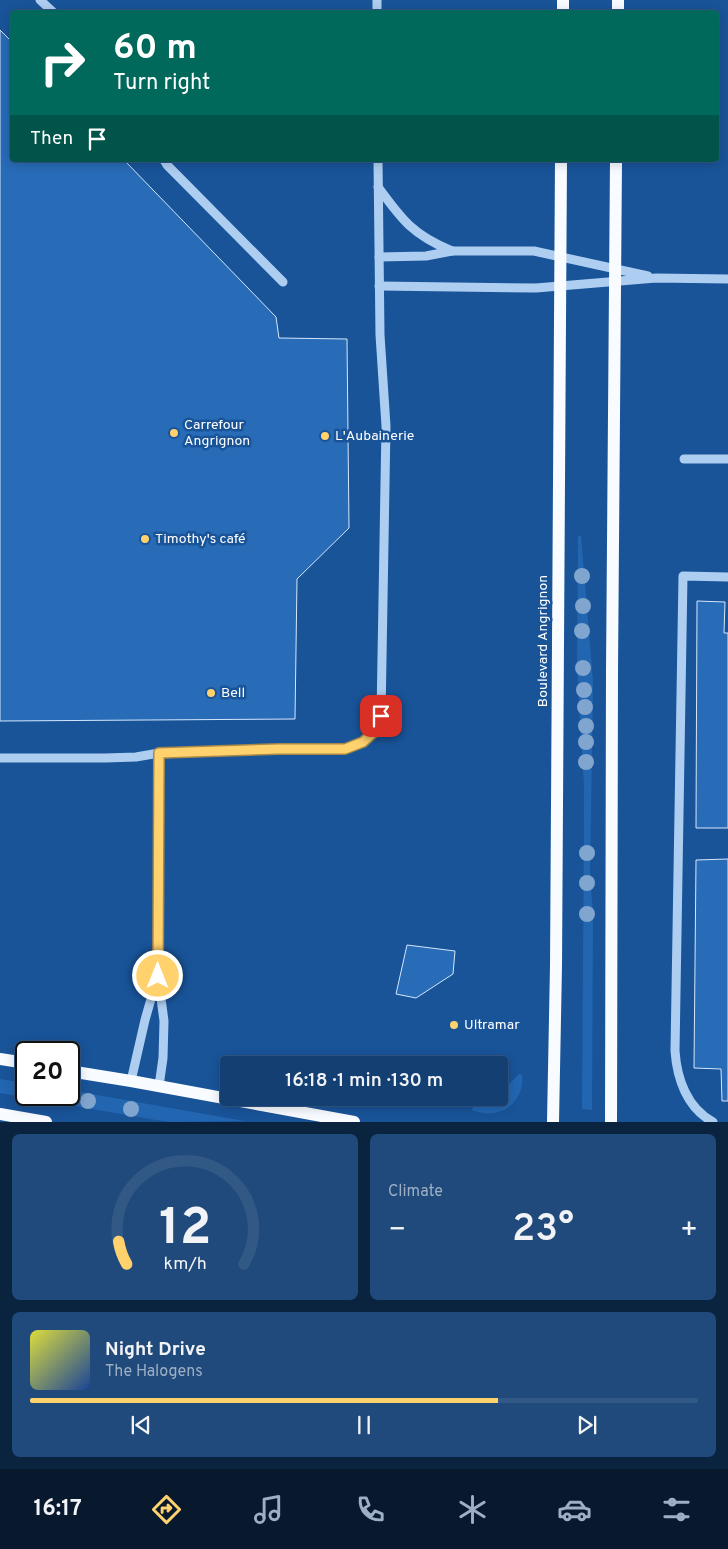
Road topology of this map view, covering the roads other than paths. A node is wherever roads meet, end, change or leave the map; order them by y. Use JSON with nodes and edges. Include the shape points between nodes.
{"nodes":[{"id":1,"x":40,"y":0,"type":"edge"},
{"id":2,"x":51,"y":10,"type":"edge"},
{"id":3,"x":165,"y":162,"type":"edge"},
{"id":4,"x":378,"y":162,"type":"edge"},
{"id":5,"x":561,"y":162,"type":"edge"},
{"id":6,"x":616,"y":162,"type":"edge"},
{"id":7,"x":378,"y":187,"type":"junction"},
{"id":8,"x":452,"y":251,"type":"junction"},
{"id":9,"x":561,"y":256,"type":"junction"},
{"id":10,"x":379,"y":257,"type":"junction"},
{"id":11,"x":615,"y":268,"type":"junction"},
{"id":12,"x":656,"y":278,"type":"junction"},
{"id":13,"x":728,"y":279,"type":"edge"},
{"id":14,"x":283,"y":282,"type":"dead end"},
{"id":15,"x":615,"y":282,"type":"junction"},
{"id":16,"x":379,"y":286,"type":"junction"},
{"id":17,"x":561,"y":286,"type":"junction"},
{"id":18,"x":728,"y":459,"type":"edge"},
{"id":19,"x":684,"y":460,"type":"dead end"},
{"id":20,"x":728,"y":577,"type":"edge"},
{"id":21,"x":159,"y":753,"type":"junction"},
{"id":22,"x":0,"y":758,"type":"edge"},
{"id":23,"x":158,"y":976,"type":"junction"},
{"id":24,"x":0,"y":1059,"type":"edge"},
{"id":25,"x":15,"y":1061,"type":"edge"},
{"id":26,"x":80,"y":1073,"type":"edge"},
{"id":27,"x":131,"y":1081,"type":"junction"},
{"id":28,"x":159,"y":1086,"type":"junction"},
{"id":29,"x":0,"y":1114,"type":"edge"},
{"id":30,"x":46,"y":1122,"type":"edge"},
{"id":31,"x":354,"y":1122,"type":"edge"},
{"id":32,"x":553,"y":1122,"type":"edge"},
{"id":33,"x":611,"y":1122,"type":"edge"},
{"id":34,"x":713,"y":1122,"type":"edge"}],
"edges":[{"from":1,"to":2,"type":"lane"},
{"from":3,"to":14,"type":"lane"},
{"from":4,"to":7,"type":"lane"},
{"from":5,"to":9,"type":"main road","name":"Boulevard Angrignon"},
{"from":6,"to":11,"type":"main road"},
{"from":7,"to":8,"type":"lane","via":[[410,226],[432,243]]},
{"from":7,"to":10,"type":"lane"},
{"from":8,"to":9,"type":"lane","via":[[534,251]]},
{"from":8,"to":10,"type":"lane","via":[[426,256]]},
{"from":9,"to":11,"type":"lane"},
{"from":9,"to":17,"type":"main road","name":"Boulevard Angrignon"},
{"from":10,"to":16,"type":"lane"},
{"from":11,"to":12,"type":"lane"},
{"from":11,"to":15,"type":"main road"},
{"from":12,"to":13,"type":"lane"},
{"from":12,"to":15,"type":"lane"},
{"from":15,"to":17,"type":"lane"},
{"from":15,"to":33,"type":"main road"},
{"from":16,"to":17,"type":"lane"},
{"from":16,"to":21,"type":"lane","via":[[386,426],[381,716],[374,732],[363,742],[345,749]]},
{"from":17,"to":32,"type":"main road","name":"Boulevard Angrignon"},
{"from":18,"to":19,"type":"lane"},
{"from":20,"to":34,"type":"lane","via":[[682,576],[675,1051],[676,1065],[686,1094]]},
{"from":21,"to":22,"type":"lane","via":[[104,758]]},
{"from":21,"to":23,"type":"lane"},
{"from":23,"to":27,"type":"lane"},
{"from":23,"to":28,"type":"lane","via":[[164,1021]]},
{"from":24,"to":25,"type":"main road"},
{"from":26,"to":27,"type":"main road"},
{"from":27,"to":28,"type":"main road"},
{"from":28,"to":31,"type":"main road"},
{"from":29,"to":30,"type":"main road"}]}
